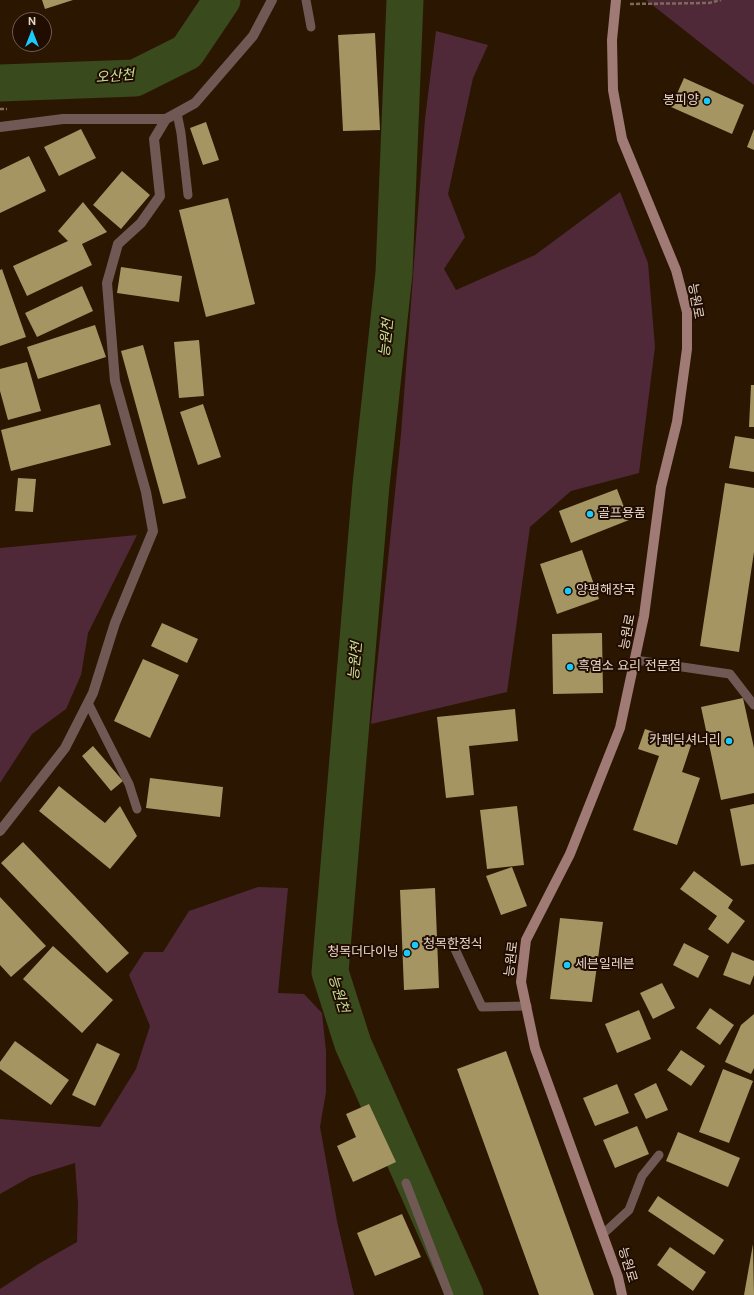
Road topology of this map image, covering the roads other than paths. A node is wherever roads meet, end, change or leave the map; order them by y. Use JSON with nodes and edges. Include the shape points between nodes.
{"nodes":[{"id":1,"x":272,"y":0,"type":"edge"},
{"id":2,"x":306,"y":0,"type":"edge"},
{"id":3,"x":616,"y":2,"type":"edge"},
{"id":4,"x":311,"y":27,"type":"dead end"},
{"id":5,"x":177,"y":113,"type":"junction"},
{"id":6,"x":166,"y":119,"type":"junction"},
{"id":7,"x":0,"y":127,"type":"edge"},
{"id":8,"x":188,"y":195,"type":"dead end"},
{"id":9,"x":635,"y":660,"type":"junction"},
{"id":10,"x":88,"y":703,"type":"junction"},
{"id":11,"x":754,"y":705,"type":"edge"},
{"id":12,"x":137,"y":809,"type":"dead end"},
{"id":13,"x":0,"y":831,"type":"edge"},
{"id":14,"x":454,"y":947,"type":"dead end"},
{"id":15,"x":527,"y":1006,"type":"junction"},
{"id":16,"x":659,"y":1155,"type":"dead end"},
{"id":17,"x":406,"y":1183,"type":"dead end"},
{"id":18,"x":603,"y":1234,"type":"junction"},
{"id":19,"x":449,"y":1295,"type":"edge"},
{"id":20,"x":622,"y":1295,"type":"edge"}],
"edges":[{"from":1,"to":5,"type":"street","via":[[248,42],[195,104]]},
{"from":2,"to":4,"type":"lane"},
{"from":3,"to":9,"type":"street","name":"능원로","via":[[612,40],[612,90],[622,140],[676,270],[686,312],[687,349],[677,422],[661,487],[644,616]]},
{"from":5,"to":6,"type":"street"},
{"from":5,"to":8,"type":"lane"},
{"from":6,"to":7,"type":"street","via":[[63,119]]},
{"from":6,"to":10,"type":"street","via":[[154,140],[160,196],[141,223],[118,244],[107,283],[116,381],[146,492],[153,531],[115,624]]},
{"from":9,"to":11,"type":"lane","via":[[730,674]]},
{"from":9,"to":15,"type":"street","name":"능원로","via":[[620,728],[570,854],[526,940],[522,982]]},
{"from":10,"to":12,"type":"lane","via":[[129,784]]},
{"from":10,"to":13,"type":"street","via":[[65,748]]},
{"from":14,"to":15,"type":"lane","via":[[482,1007]]},
{"from":15,"to":18,"type":"street","name":"능원로","via":[[535,1048]]},
{"from":16,"to":18,"type":"lane","via":[[642,1176],[629,1210]]},
{"from":17,"to":19,"type":"lane"},
{"from":18,"to":20,"type":"street","name":"능원로"}]}
